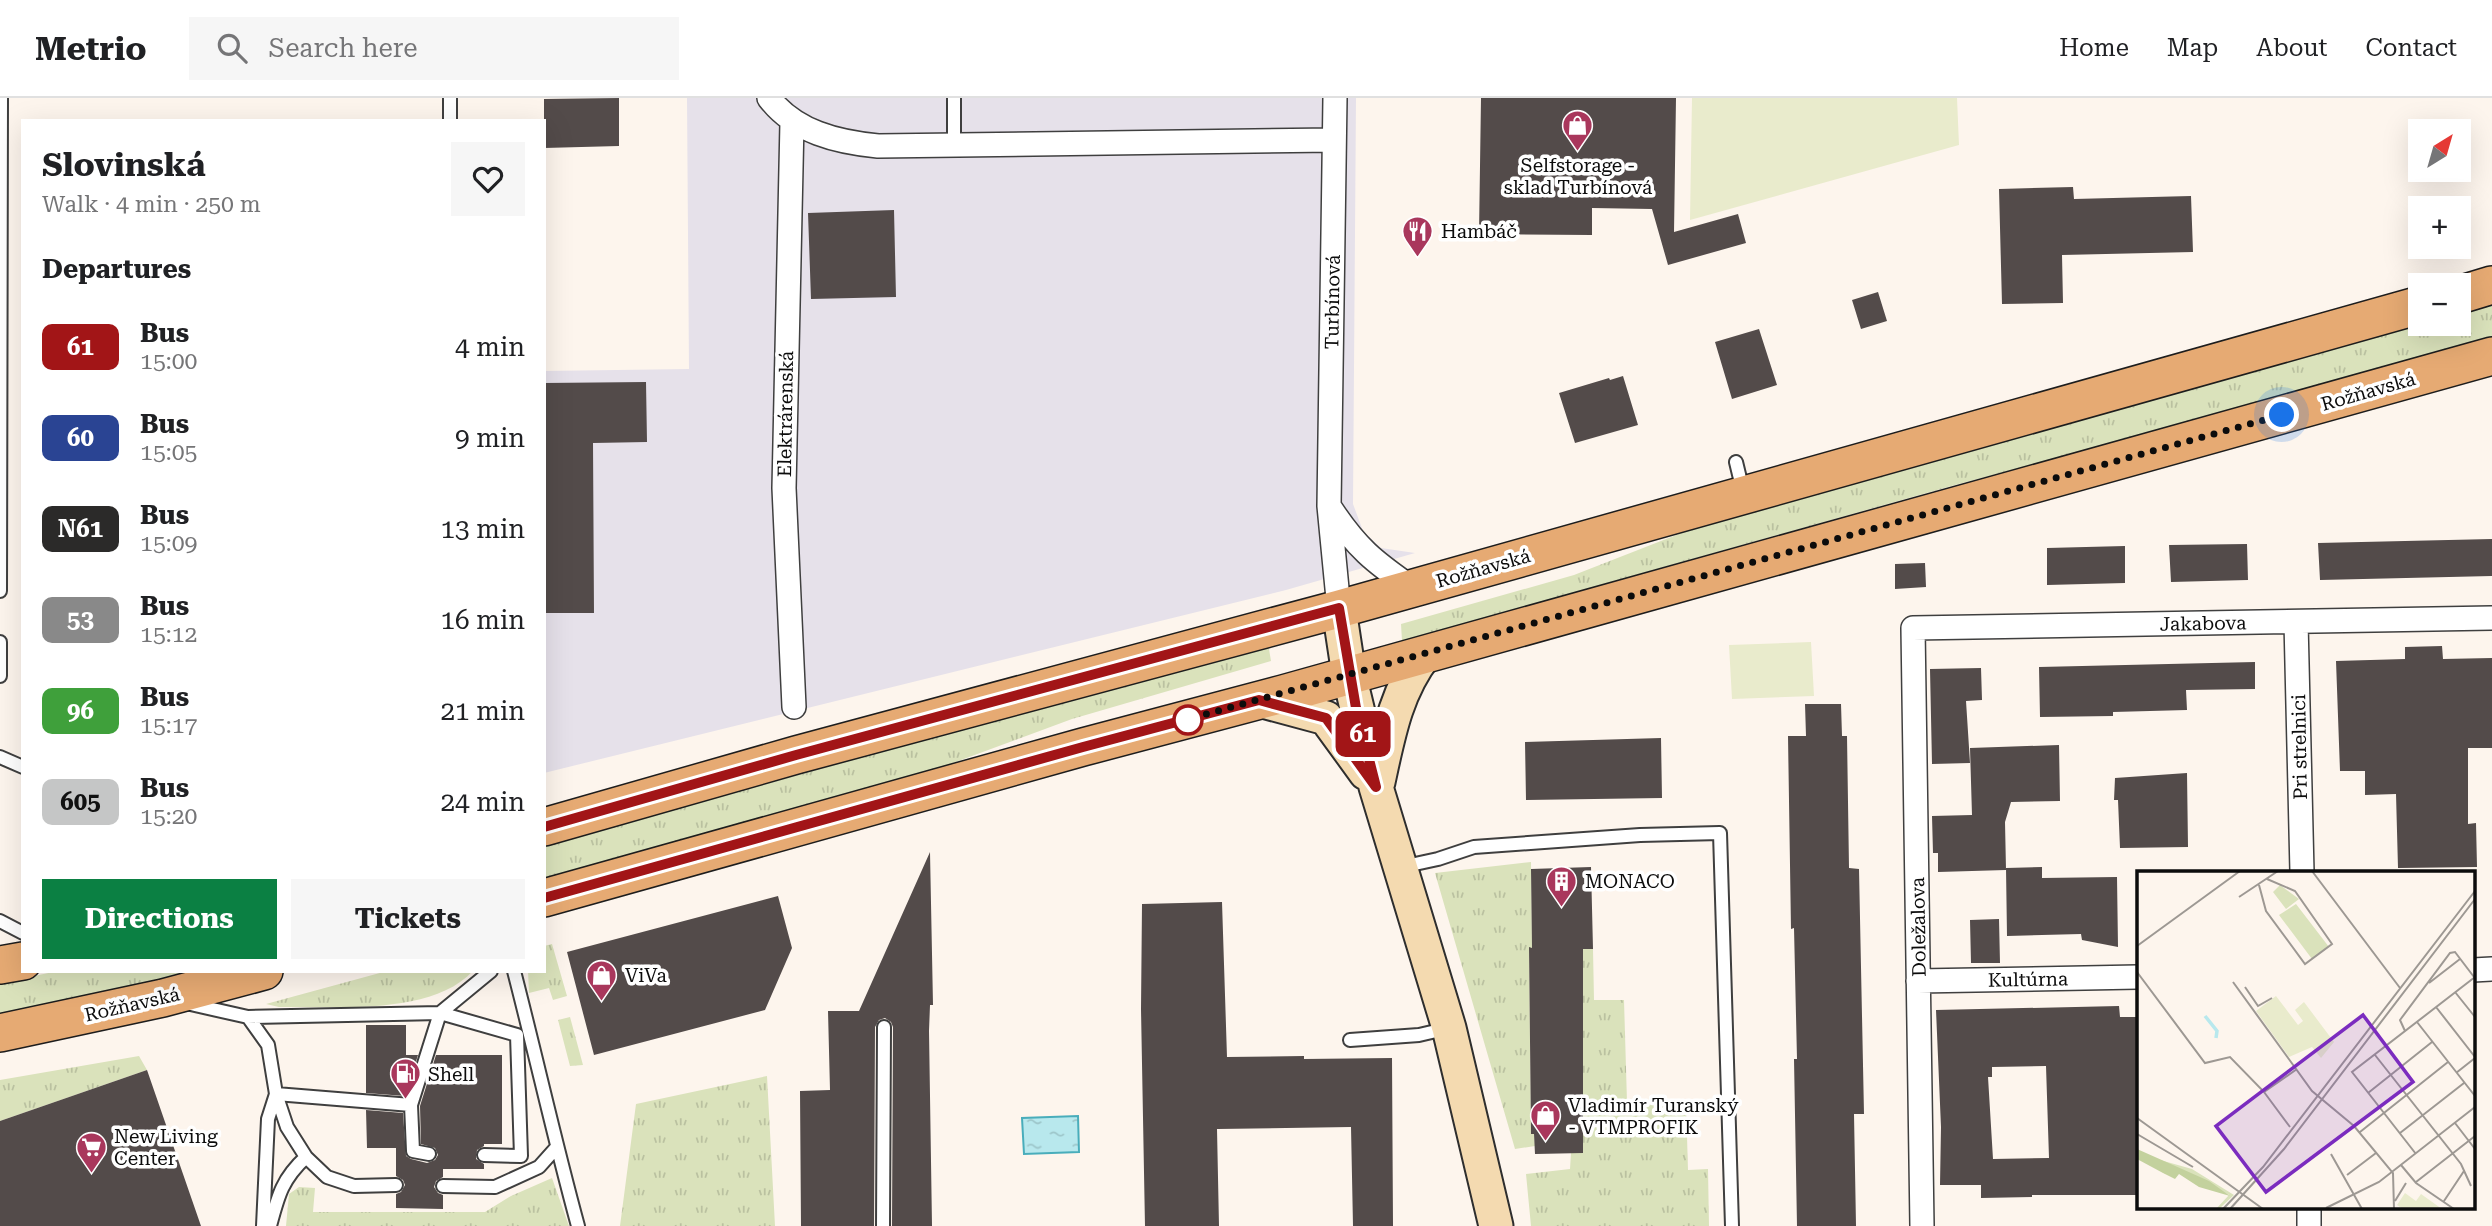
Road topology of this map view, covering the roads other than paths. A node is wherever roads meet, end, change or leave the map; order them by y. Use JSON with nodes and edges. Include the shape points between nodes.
{"nodes":[{"id":1,"x":1,"y":98,"type":"edge"},
{"id":2,"x":450,"y":98,"type":"edge"},
{"id":3,"x":769,"y":98,"type":"edge"},
{"id":4,"x":954,"y":98,"type":"edge"},
{"id":5,"x":1335,"y":98,"type":"edge"},
{"id":6,"x":450,"y":119,"type":"edge"},
{"id":7,"x":792,"y":122,"type":"junction"},
{"id":8,"x":1334,"y":140,"type":"junction"},
{"id":9,"x":954,"y":145,"type":"junction"},
{"id":10,"x":2492,"y":285,"type":"edge"},
{"id":11,"x":2471,"y":291,"type":"edge"},
{"id":12,"x":2408,"y":308,"type":"edge"},
{"id":13,"x":2492,"y":356,"type":"edge"},
{"id":14,"x":1329,"y":506,"type":"junction"},
{"id":15,"x":1412,"y":588,"type":"junction"},
{"id":16,"x":0,"y":591,"type":"edge"},
{"id":17,"x":1339,"y":608,"type":"junction"},
{"id":18,"x":2492,"y":618,"type":"edge"},
{"id":19,"x":2296,"y":622,"type":"junction"},
{"id":20,"x":1913,"y":628,"type":"joint"},
{"id":21,"x":0,"y":642,"type":"edge"},
{"id":22,"x":1425,"y":654,"type":"junction"},
{"id":23,"x":1349,"y":675,"type":"junction"},
{"id":24,"x":0,"y":676,"type":"edge"},
{"id":25,"x":1259,"y":700,"type":"junction"},
{"id":26,"x":794,"y":706,"type":"dead end"},
{"id":27,"x":0,"y":757,"type":"edge"},
{"id":28,"x":21,"y":766,"type":"edge"},
{"id":29,"x":1376,"y":787,"type":"junction"},
{"id":30,"x":546,"y":826,"type":"edge"},
{"id":31,"x":1401,"y":867,"type":"junction"},
{"id":32,"x":2302,"y":871,"type":"edge"},
{"id":33,"x":546,"y":900,"type":"edge"},
{"id":34,"x":0,"y":921,"type":"edge"},
{"id":35,"x":21,"y":932,"type":"edge"},
{"id":36,"x":21,"y":961,"type":"edge"},
{"id":37,"x":0,"y":965,"type":"edge"},
{"id":38,"x":2492,"y":969,"type":"edge"},
{"id":39,"x":2474,"y":970,"type":"edge"},
{"id":40,"x":257,"y":973,"type":"edge"},
{"id":41,"x":489,"y":973,"type":"edge"},
{"id":42,"x":515,"y":973,"type":"edge"},
{"id":43,"x":2137,"y":977,"type":"edge"},
{"id":44,"x":1919,"y":981,"type":"junction"},
{"id":45,"x":163,"y":998,"type":"junction"},
{"id":46,"x":440,"y":1013,"type":"junction"},
{"id":47,"x":248,"y":1017,"type":"junction"},
{"id":48,"x":884,"y":1027,"type":"dead end"},
{"id":49,"x":1450,"y":1028,"type":"junction"},
{"id":50,"x":0,"y":1033,"type":"edge"},
{"id":51,"x":1350,"y":1040,"type":"dead end"},
{"id":52,"x":276,"y":1094,"type":"junction"},
{"id":53,"x":411,"y":1105,"type":"junction"},
{"id":54,"x":556,"y":1148,"type":"junction"},
{"id":55,"x":429,"y":1154,"type":"dead end"},
{"id":56,"x":484,"y":1155,"type":"dead end"},
{"id":57,"x":306,"y":1157,"type":"junction"},
{"id":58,"x":396,"y":1185,"type":"dead end"},
{"id":59,"x":443,"y":1186,"type":"dead end"},
{"id":60,"x":2309,"y":1208,"type":"edge"},
{"id":61,"x":263,"y":1226,"type":"edge"},
{"id":62,"x":270,"y":1226,"type":"edge"},
{"id":63,"x":578,"y":1226,"type":"edge"},
{"id":64,"x":883,"y":1226,"type":"edge"},
{"id":65,"x":1496,"y":1226,"type":"edge"},
{"id":66,"x":1732,"y":1226,"type":"edge"},
{"id":67,"x":1922,"y":1226,"type":"edge"},
{"id":68,"x":2309,"y":1226,"type":"edge"}],
"edges":[{"from":1,"to":16,"type":"lane"},
{"from":2,"to":6,"type":"lane"},
{"from":3,"to":7,"type":"street"},
{"from":4,"to":9,"type":"lane"},
{"from":5,"to":8,"type":"street","name":"Turbínová"},
{"from":7,"to":9,"type":"street","via":[[854,144]]},
{"from":7,"to":26,"type":"street","name":"Elektrárenská","via":[[784,488]]},
{"from":8,"to":9,"type":"street"},
{"from":8,"to":14,"type":"street","name":"Turbínová"},
{"from":10,"to":11,"type":"main road"},
{"from":12,"to":15,"type":"main road","name":"Rožňavská","via":[[1740,478]]},
{"from":13,"to":22,"type":"main road","name":"Rožňavská"},
{"from":14,"to":15,"type":"street","via":[[1371,560]]},
{"from":14,"to":17,"type":"street","name":"Turbínová"},
{"from":15,"to":17,"type":"main road","name":"Rožňavská"},
{"from":17,"to":23,"type":"street"},
{"from":17,"to":30,"type":"main road","name":"Rožňavská"},
{"from":18,"to":19,"type":"street","name":"Jakabova"},
{"from":19,"to":20,"type":"street","name":"Jakabova"},
{"from":19,"to":32,"type":"street","name":"Pri strelnici"},
{"from":20,"to":44,"type":"street","name":"Doležalova"},
{"from":21,"to":24,"type":"lane"},
{"from":22,"to":23,"type":"main road","name":"Rožňavská"},
{"from":22,"to":29,"type":"street","via":[[1399,697]]},
{"from":23,"to":25,"type":"main road","name":"Rožňavská"},
{"from":23,"to":29,"type":"street"},
{"from":25,"to":29,"type":"street","via":[[1326,718]]},
{"from":25,"to":33,"type":"main road","name":"Rožňavská"},
{"from":27,"to":28,"type":"lane"},
{"from":29,"to":31,"type":"street"},
{"from":31,"to":49,"type":"street"},
{"from":31,"to":66,"type":"lane","via":[[1474,847],[1720,833]]},
{"from":34,"to":35,"type":"lane"},
{"from":36,"to":37,"type":"main road"},
{"from":38,"to":39,"type":"street"},
{"from":40,"to":45,"type":"main road","name":"Rožňavská"},
{"from":41,"to":46,"type":"lane"},
{"from":42,"to":54,"type":"lane"},
{"from":43,"to":44,"type":"street","name":"Kultúrna"},
{"from":44,"to":67,"type":"street","name":"Doležalova"},
{"from":45,"to":47,"type":"lane"},
{"from":45,"to":50,"type":"main road","name":"Rožňavská"},
{"from":46,"to":47,"type":"lane"},
{"from":46,"to":53,"type":"lane"},
{"from":46,"to":56,"type":"lane","via":[[517,1035],[521,1156]]},
{"from":47,"to":52,"type":"lane","via":[[268,1045]]},
{"from":48,"to":64,"type":"lane"},
{"from":49,"to":51,"type":"lane"},
{"from":49,"to":65,"type":"street"},
{"from":52,"to":53,"type":"lane"},
{"from":52,"to":57,"type":"lane","via":[[287,1127]]},
{"from":52,"to":61,"type":"lane","via":[[268,1119]]},
{"from":53,"to":55,"type":"lane","via":[[413,1151]]},
{"from":54,"to":59,"type":"lane","via":[[539,1167],[495,1187]]},
{"from":54,"to":63,"type":"lane"},
{"from":57,"to":58,"type":"lane","via":[[327,1177],[354,1186]]},
{"from":57,"to":62,"type":"lane","via":[[290,1171],[279,1191]]},
{"from":60,"to":68,"type":"street"}]}
